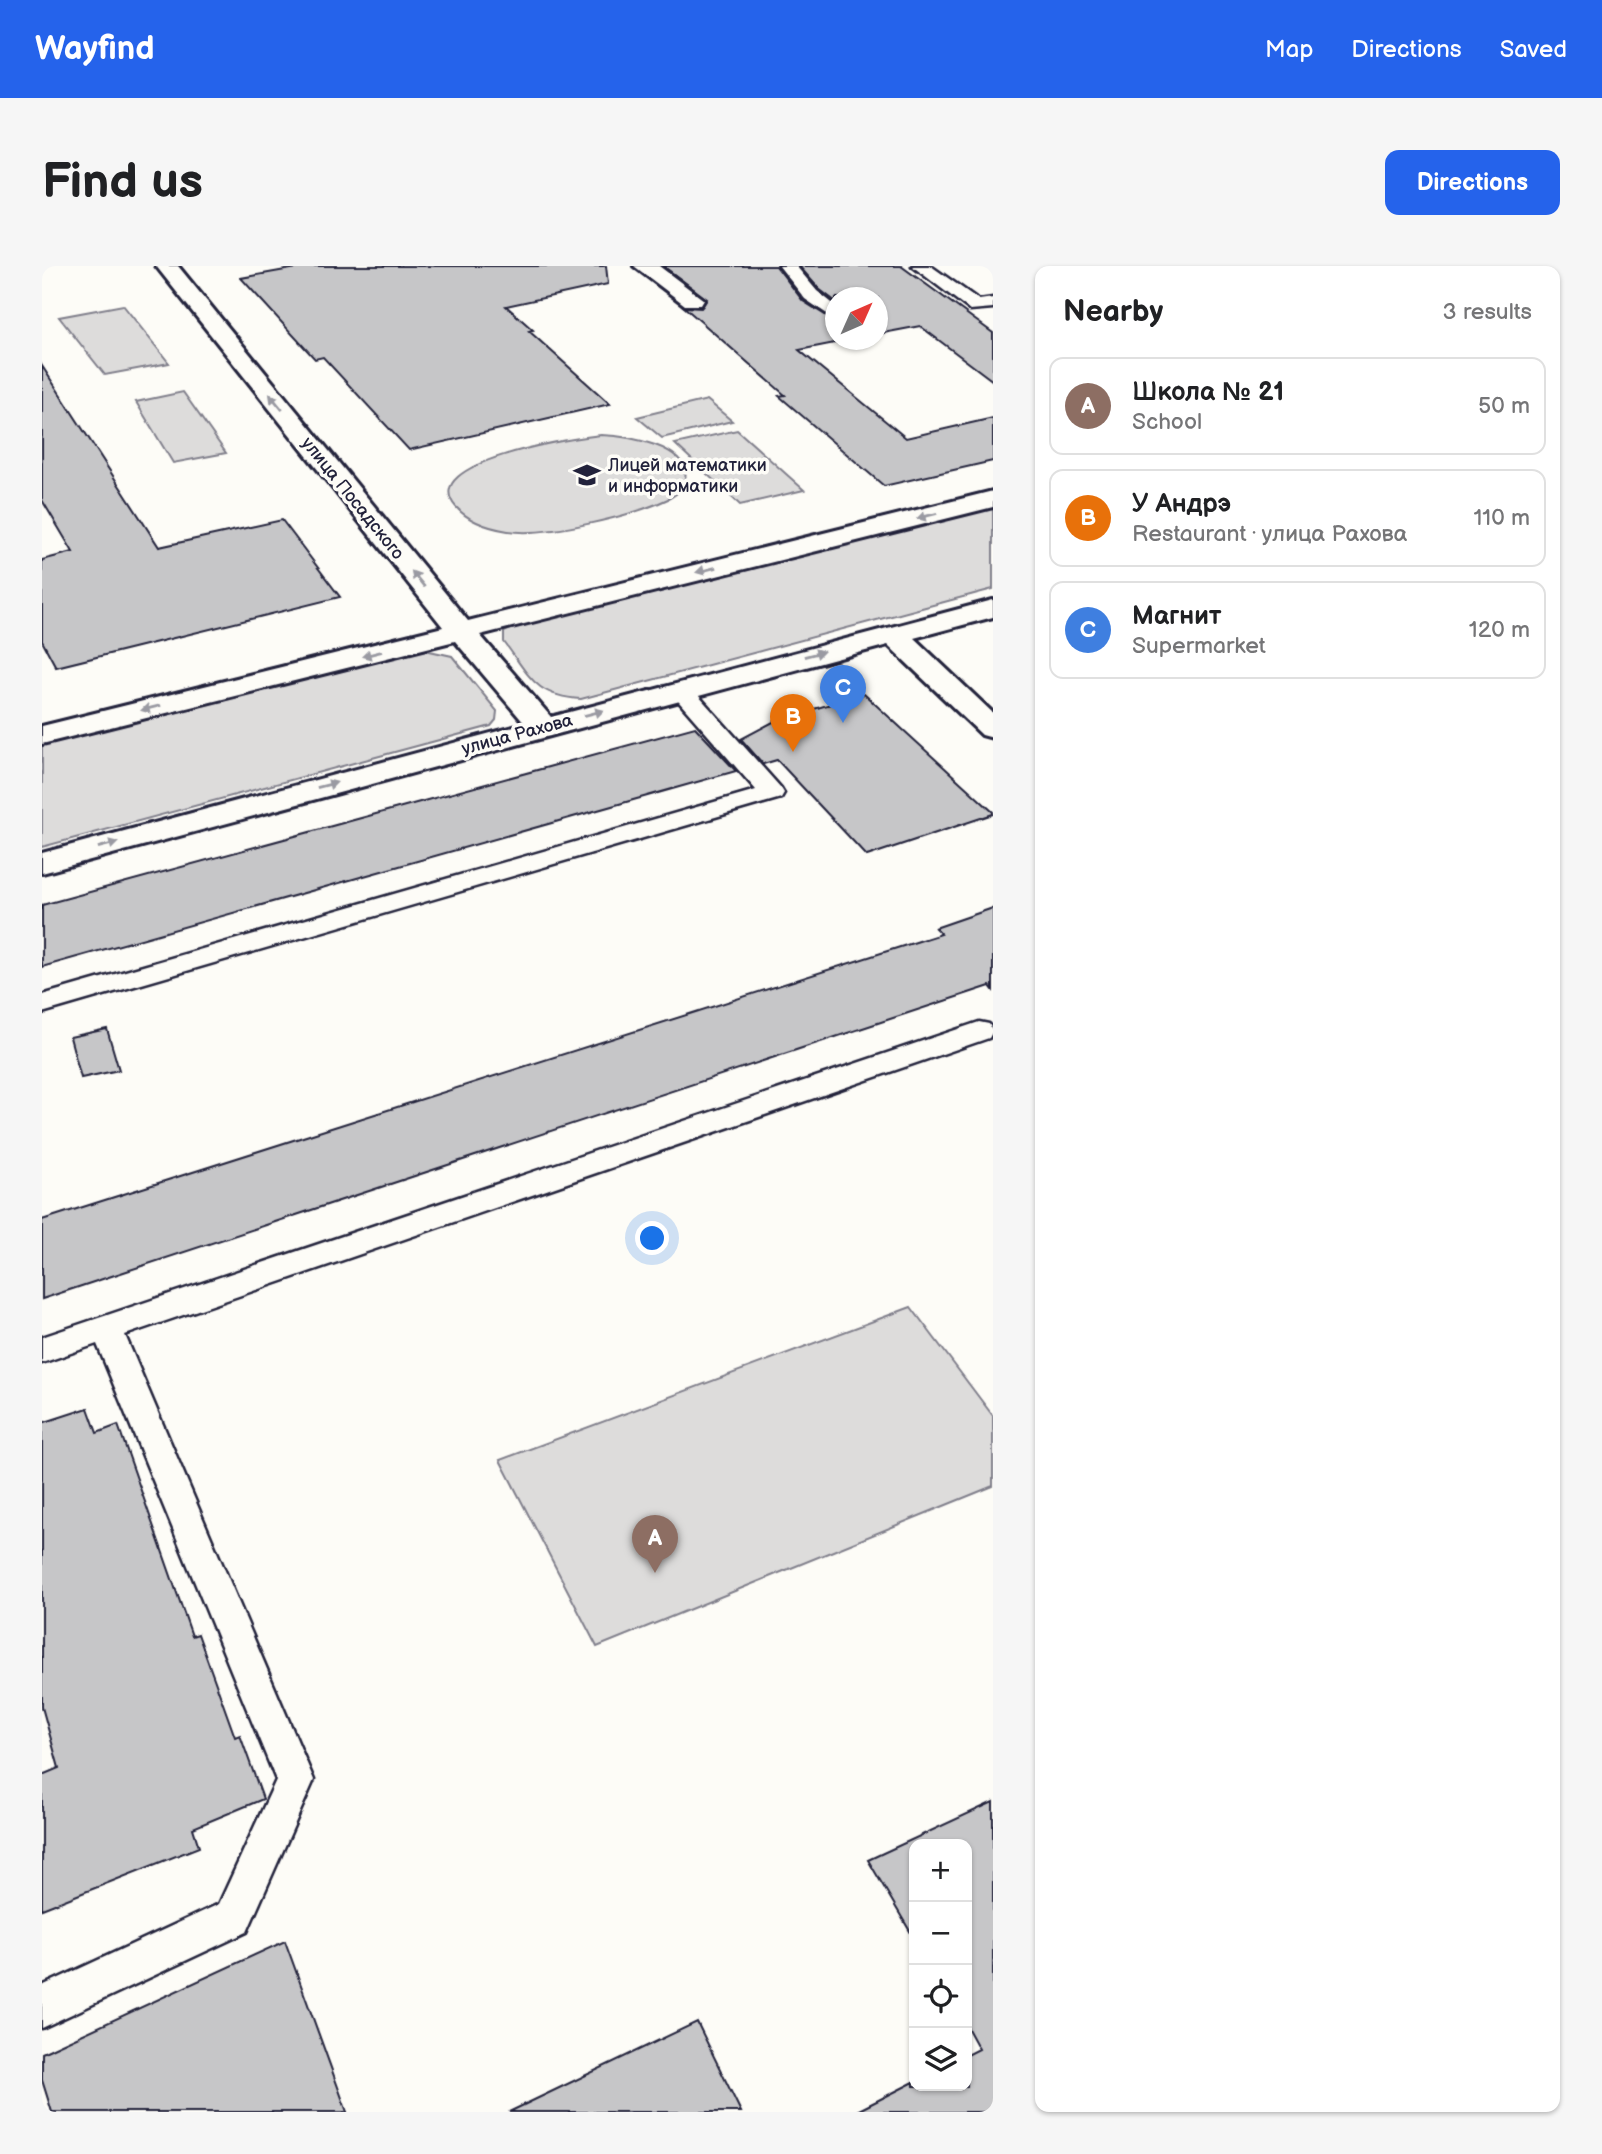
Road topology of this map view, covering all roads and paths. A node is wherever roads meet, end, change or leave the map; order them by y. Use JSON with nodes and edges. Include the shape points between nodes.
{"nodes":[{"id":1,"x":167,"y":266,"type":"edge"},
{"id":2,"x":645,"y":266,"type":"edge"},
{"id":3,"x":788,"y":266,"type":"edge"},
{"id":4,"x":920,"y":266,"type":"edge"},
{"id":5,"x":693,"y":300,"type":"dead end"},
{"id":6,"x":985,"y":304,"type":"edge"},
{"id":7,"x":825,"y":307,"type":"edge"},
{"id":8,"x":993,"y":318,"type":"edge"},
{"id":9,"x":993,"y":499,"type":"edge"},
{"id":10,"x":993,"y":608,"type":"edge"},
{"id":11,"x":462,"y":632,"type":"junction"},
{"id":12,"x":892,"y":633,"type":"junction"},
{"id":13,"x":681,"y":690,"type":"junction"},
{"id":14,"x":543,"y":726,"type":"junction"},
{"id":15,"x":993,"y":729,"type":"edge"},
{"id":16,"x":42,"y":735,"type":"edge"},
{"id":17,"x":42,"y":863,"type":"edge"},
{"id":18,"x":42,"y":1004,"type":"edge"},
{"id":19,"x":988,"y":1035,"type":"edge"},
{"id":20,"x":106,"y":1328,"type":"junction"},
{"id":21,"x":42,"y":1350,"type":"edge"},
{"id":22,"x":42,"y":2007,"type":"edge"}],
"edges":[{"from":11,"to":1,"type":"street","name":"улица Посадского","one_way":true},
{"from":2,"to":5,"type":"street"},
{"from":3,"to":7,"type":"lane"},
{"from":4,"to":6,"type":"lane"},
{"from":6,"to":8,"type":"lane"},
{"from":9,"to":11,"type":"street","one_way":true},
{"from":10,"to":12,"type":"street","name":"улица Рахова"},
{"from":11,"to":14,"type":"street","name":"улица Посадского"},
{"from":11,"to":16,"type":"street","one_way":true},
{"from":13,"to":12,"type":"street","name":"улица Рахова","one_way":true},
{"from":12,"to":15,"type":"street"},
{"from":14,"to":13,"type":"street","name":"улица Рахова","one_way":true},
{"from":13,"to":18,"type":"lane","via":[[772,793]]},
{"from":17,"to":14,"type":"street","name":"улица Рахова","one_way":true},
{"from":19,"to":20,"type":"lane"},
{"from":20,"to":21,"type":"lane"},
{"from":20,"to":22,"type":"lane","via":[[295,1780],[233,1918]]}]}
